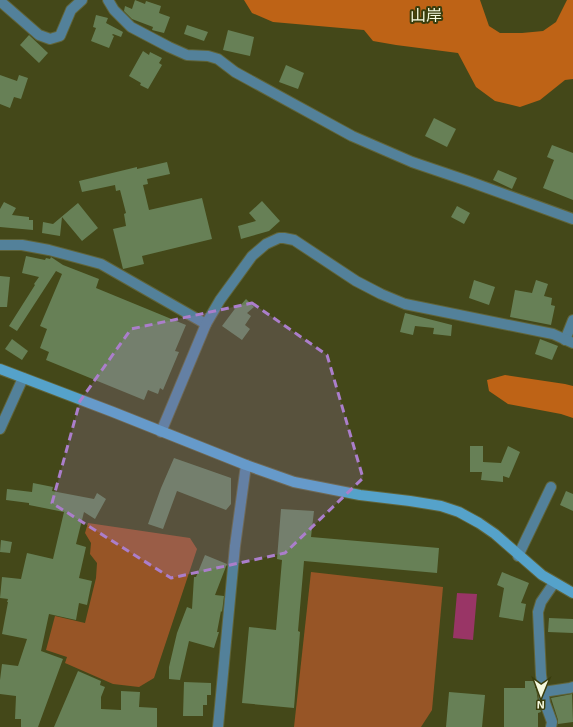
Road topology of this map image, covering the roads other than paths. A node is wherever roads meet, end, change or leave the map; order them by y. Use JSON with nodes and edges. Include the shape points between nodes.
{"nodes":[{"id":1,"x":82,"y":0,"type":"edge"},
{"id":2,"x":108,"y":0,"type":"edge"},
{"id":3,"x":0,"y":1,"type":"edge"},
{"id":4,"x":573,"y":219,"type":"edge"},
{"id":5,"x":0,"y":245,"type":"edge"},
{"id":6,"x":573,"y":320,"type":"edge"},
{"id":7,"x":206,"y":324,"type":"junction"},
{"id":8,"x":569,"y":341,"type":"edge"},
{"id":9,"x":0,"y":369,"type":"edge"},
{"id":10,"x":23,"y":378,"type":"junction"},
{"id":11,"x":0,"y":428,"type":"edge"},
{"id":12,"x":161,"y":432,"type":"junction"},
{"id":13,"x":246,"y":465,"type":"junction"},
{"id":14,"x":551,"y":487,"type":"dead end"},
{"id":15,"x":518,"y":556,"type":"junction"},
{"id":16,"x":554,"y":582,"type":"junction"},
{"id":17,"x":573,"y":593,"type":"edge"},
{"id":18,"x":573,"y":687,"type":"edge"},
{"id":19,"x":543,"y":692,"type":"junction"},
{"id":20,"x":218,"y":727,"type":"edge"},
{"id":21,"x":551,"y":727,"type":"edge"}],
"edges":[{"from":1,"to":3,"type":"street","via":[[72,10],[60,36],[50,39],[39,35]]},
{"from":2,"to":4,"type":"street","via":[[131,27],[187,55],[218,59],[235,72],[352,136],[412,162]]},
{"from":5,"to":7,"type":"street","via":[[22,245],[49,250],[101,264]]},
{"from":6,"to":8,"type":"street"},
{"from":7,"to":8,"type":"street","via":[[252,256],[266,244],[284,238],[294,240],[356,281],[405,304],[552,334]]},
{"from":7,"to":12,"type":"street"},
{"from":9,"to":10,"type":"street"},
{"from":10,"to":11,"type":"street"},
{"from":10,"to":12,"type":"street"},
{"from":12,"to":13,"type":"street"},
{"from":13,"to":15,"type":"street","via":[[294,482],[360,495],[441,506],[459,512],[495,534]]},
{"from":13,"to":20,"type":"street","via":[[235,546]]},
{"from":14,"to":15,"type":"street"},
{"from":15,"to":16,"type":"street"},
{"from":16,"to":17,"type":"street"},
{"from":16,"to":19,"type":"street","via":[[541,602],[538,612]]},
{"from":18,"to":19,"type":"street"},
{"from":19,"to":21,"type":"street","via":[[552,722]]}]}
